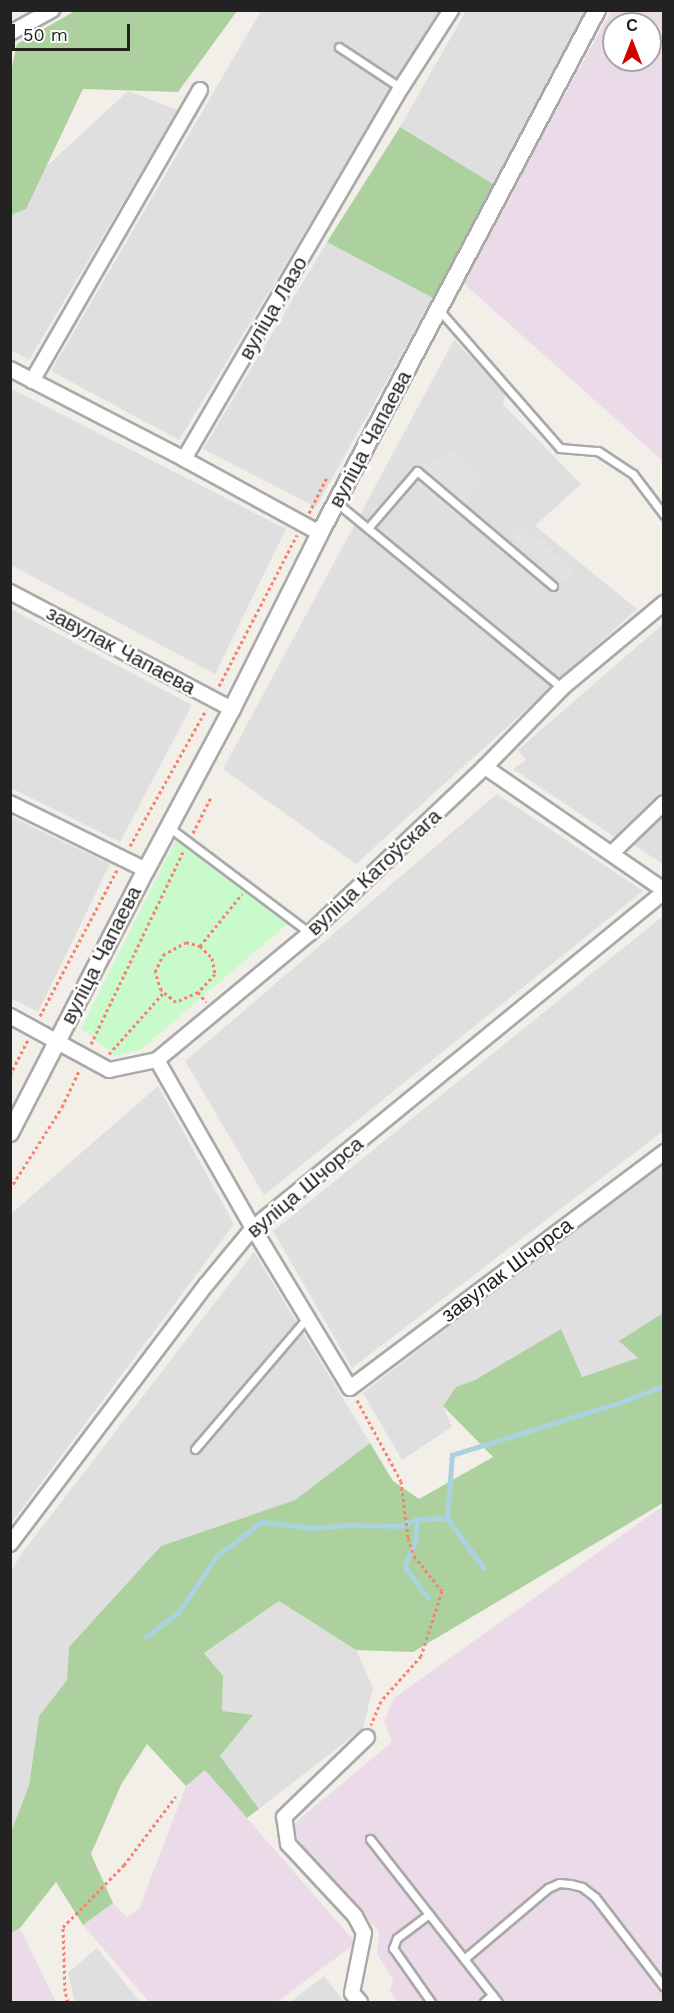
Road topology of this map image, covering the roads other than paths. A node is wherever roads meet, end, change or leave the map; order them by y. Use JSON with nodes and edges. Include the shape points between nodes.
{"nodes":[{"id":1,"x":52,"y":10,"type":"edge"},
{"id":2,"x":451,"y":10,"type":"edge"},
{"id":3,"x":597,"y":10,"type":"edge"},
{"id":4,"x":10,"y":33,"type":"edge"},
{"id":5,"x":339,"y":47,"type":"dead end"},
{"id":6,"x":401,"y":88,"type":"junction"},
{"id":7,"x":200,"y":90,"type":"dead end"},
{"id":8,"x":440,"y":311,"type":"junction"},
{"id":9,"x":10,"y":369,"type":"edge"},
{"id":10,"x":32,"y":381,"type":"junction"},
{"id":11,"x":184,"y":459,"type":"junction"},
{"id":12,"x":336,"y":502,"type":"junction"},
{"id":13,"x":663,"y":515,"type":"edge"},
{"id":14,"x":368,"y":528,"type":"junction"},
{"id":15,"x":320,"y":533,"type":"junction"},
{"id":16,"x":553,"y":586,"type":"dead end"},
{"id":17,"x":10,"y":591,"type":"edge"},
{"id":18,"x":663,"y":603,"type":"edge"},
{"id":19,"x":562,"y":688,"type":"junction"},
{"id":20,"x":232,"y":709,"type":"junction"},
{"id":21,"x":485,"y":767,"type":"junction"},
{"id":22,"x":10,"y":803,"type":"edge"},
{"id":23,"x":663,"y":803,"type":"edge"},
{"id":24,"x":170,"y":828,"type":"junction"},
{"id":25,"x":612,"y":853,"type":"junction"},
{"id":26,"x":146,"y":870,"type":"junction"},
{"id":27,"x":663,"y":891,"type":"edge"},
{"id":28,"x":310,"y":933,"type":"junction"},
{"id":29,"x":10,"y":1016,"type":"edge"},
{"id":30,"x":57,"y":1041,"type":"junction"},
{"id":31,"x":157,"y":1060,"type":"junction"},
{"id":32,"x":10,"y":1133,"type":"edge"},
{"id":33,"x":663,"y":1152,"type":"edge"},
{"id":34,"x":253,"y":1228,"type":"junction"},
{"id":35,"x":307,"y":1317,"type":"junction"},
{"id":36,"x":195,"y":1449,"type":"dead end"},
{"id":37,"x":10,"y":1544,"type":"edge"},
{"id":38,"x":367,"y":1737,"type":"road end"},
{"id":39,"x":370,"y":1839,"type":"dead end"},
{"id":40,"x":429,"y":1914,"type":"junction"},
{"id":41,"x":464,"y":1959,"type":"junction"},
{"id":42,"x":663,"y":1988,"type":"edge"},
{"id":43,"x":492,"y":1995,"type":"junction"},
{"id":44,"x":356,"y":1998,"type":"edge"},
{"id":45,"x":430,"y":2002,"type":"edge"},
{"id":46,"x":484,"y":2002,"type":"edge"},
{"id":47,"x":498,"y":2002,"type":"edge"}],
"edges":[{"from":1,"to":4,"type":"street"},
{"from":2,"to":6,"type":"street","name":"вуліца Лазо"},
{"from":3,"to":8,"type":"street","name":"вуліца Чапаева"},
{"from":5,"to":6,"type":"lane"},
{"from":6,"to":11,"type":"street","name":"вуліца Лазо"},
{"from":7,"to":10,"type":"street"},
{"from":8,"to":12,"type":"street","name":"вуліца Чапаева"},
{"from":8,"to":13,"type":"lane","via":[[560,448],[598,451],[633,474]]},
{"from":9,"to":10,"type":"street"},
{"from":10,"to":11,"type":"street"},
{"from":11,"to":15,"type":"street"},
{"from":12,"to":14,"type":"lane"},
{"from":12,"to":15,"type":"street","name":"вуліца Чапаева"},
{"from":14,"to":16,"type":"lane","via":[[417,471]]},
{"from":14,"to":19,"type":"lane"},
{"from":15,"to":20,"type":"street","name":"вуліца Чапаева"},
{"from":17,"to":20,"type":"street","name":"завулак Чапаева"},
{"from":18,"to":19,"type":"street","name":"вуліца Катоўскага"},
{"from":19,"to":21,"type":"street","name":"вуліца Катоўскага"},
{"from":20,"to":24,"type":"street","name":"вуліца Чапаева"},
{"from":21,"to":25,"type":"street"},
{"from":21,"to":28,"type":"street","name":"вуліца Катоўскага"},
{"from":22,"to":26,"type":"street","name":"вуліца Чапаева"},
{"from":23,"to":25,"type":"street"},
{"from":24,"to":26,"type":"street","name":"вуліца Чапаева"},
{"from":24,"to":28,"type":"lane"},
{"from":25,"to":27,"type":"street"},
{"from":26,"to":30,"type":"street","name":"вуліца Чапаева"},
{"from":27,"to":34,"type":"street","name":"вуліца Шчорса"},
{"from":28,"to":31,"type":"street","name":"вуліца Катоўскага"},
{"from":29,"to":30,"type":"street","name":"вуліца Чапаева"},
{"from":30,"to":31,"type":"street","name":"вуліца Катоўскага","via":[[109,1070]]},
{"from":30,"to":32,"type":"street","name":"вуліца Чапаева"},
{"from":31,"to":34,"type":"street"},
{"from":33,"to":35,"type":"street","name":"завулак Шчорса","via":[[350,1388]]},
{"from":34,"to":35,"type":"street"},
{"from":34,"to":37,"type":"street","name":"вуліца Шчорса"},
{"from":35,"to":36,"type":"lane"},
{"from":38,"to":44,"type":"street","via":[[284,1817],[288,1844],[355,1916],[364,1933]]},
{"from":39,"to":40,"type":"lane"},
{"from":40,"to":41,"type":"lane"},
{"from":40,"to":45,"type":"lane","via":[[397,1938],[393,1948]]},
{"from":41,"to":42,"type":"lane","via":[[548,1888],[570,1884],[595,1897]]},
{"from":41,"to":43,"type":"lane"},
{"from":43,"to":46,"type":"lane"},
{"from":43,"to":47,"type":"lane"}]}
